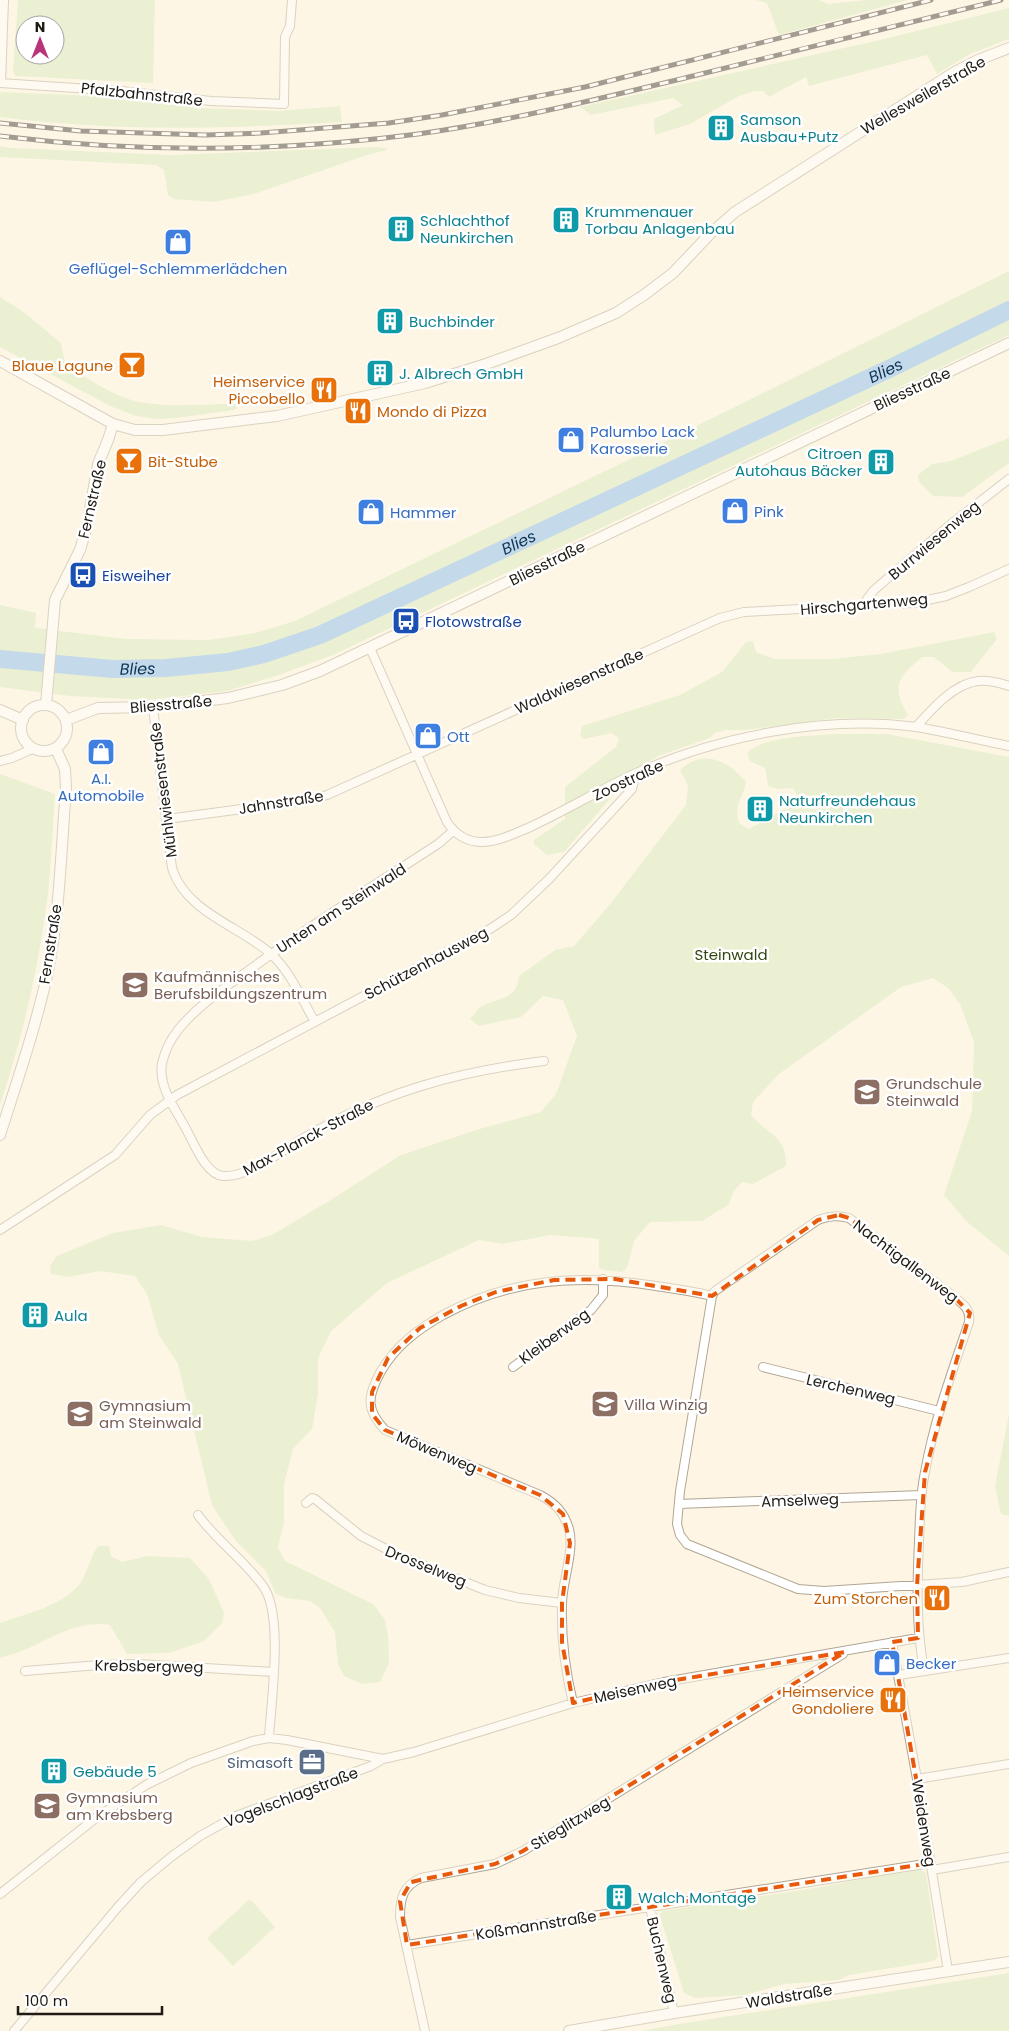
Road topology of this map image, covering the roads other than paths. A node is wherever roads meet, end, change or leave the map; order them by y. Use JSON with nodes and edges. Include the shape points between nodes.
{"nodes":[{"id":1,"x":4,"y":0,"type":"edge"},
{"id":2,"x":292,"y":0,"type":"edge"},
{"id":3,"x":1009,"y":48,"type":"edge"},
{"id":4,"x":1,"y":83,"type":"edge"},
{"id":5,"x":1009,"y":343,"type":"edge"},
{"id":6,"x":0,"y":361,"type":"edge"},
{"id":7,"x":112,"y":424,"type":"junction"},
{"id":8,"x":1009,"y":479,"type":"edge"},
{"id":9,"x":1009,"y":569,"type":"edge"},
{"id":10,"x":866,"y":607,"type":"junction"},
{"id":11,"x":744,"y":612,"type":"joint"},
{"id":12,"x":370,"y":648,"type":"junction"},
{"id":13,"x":1009,"y":686,"type":"edge"},
{"id":14,"x":46,"y":705,"type":"junction"},
{"id":15,"x":153,"y":707,"type":"junction"},
{"id":16,"x":0,"y":710,"type":"edge"},
{"id":17,"x":22,"y":720,"type":"junction"},
{"id":18,"x":66,"y":720,"type":"junction"},
{"id":19,"x":916,"y":727,"type":"junction"},
{"id":20,"x":1009,"y":746,"type":"edge"},
{"id":21,"x":32,"y":749,"type":"junction"},
{"id":22,"x":56,"y":749,"type":"junction"},
{"id":23,"x":417,"y":755,"type":"junction"},
{"id":24,"x":0,"y":761,"type":"edge"},
{"id":25,"x":636,"y":773,"type":"junction"},
{"id":26,"x":167,"y":819,"type":"junction"},
{"id":27,"x":453,"y":831,"type":"junction"},
{"id":28,"x":271,"y":954,"type":"junction"},
{"id":29,"x":315,"y":1022,"type":"junction"},
{"id":30,"x":544,"y":1061,"type":"dead end"},
{"id":31,"x":170,"y":1099,"type":"junction"},
{"id":32,"x":0,"y":1135,"type":"edge"},
{"id":33,"x":0,"y":1230,"type":"edge"},
{"id":34,"x":604,"y":1279,"type":"junction"},
{"id":35,"x":712,"y":1296,"type":"junction"},
{"id":36,"x":513,"y":1366,"type":"dead end"},
{"id":37,"x":763,"y":1367,"type":"dead end"},
{"id":38,"x":939,"y":1411,"type":"junction"},
{"id":39,"x":921,"y":1496,"type":"junction"},
{"id":40,"x":306,"y":1503,"type":"dead end"},
{"id":41,"x":678,"y":1504,"type":"junction"},
{"id":42,"x":198,"y":1515,"type":"dead end"},
{"id":43,"x":1009,"y":1572,"type":"edge"},
{"id":44,"x":917,"y":1585,"type":"junction"},
{"id":45,"x":562,"y":1603,"type":"junction"},
{"id":46,"x":918,"y":1638,"type":"junction"},
{"id":47,"x":892,"y":1642,"type":"junction"},
{"id":48,"x":848,"y":1650,"type":"junction"},
{"id":49,"x":1009,"y":1658,"type":"edge"},
{"id":50,"x":924,"y":1670,"type":"junction"},
{"id":51,"x":25,"y":1671,"type":"dead end"},
{"id":52,"x":273,"y":1672,"type":"junction"},
{"id":53,"x":898,"y":1674,"type":"junction"},
{"id":54,"x":573,"y":1703,"type":"junction"},
{"id":55,"x":268,"y":1738,"type":"junction"},
{"id":56,"x":383,"y":1759,"type":"junction"},
{"id":57,"x":1009,"y":1764,"type":"edge"},
{"id":58,"x":918,"y":1779,"type":"junction"},
{"id":59,"x":1009,"y":1857,"type":"edge"},
{"id":60,"x":932,"y":1866,"type":"junction"},
{"id":61,"x":0,"y":1894,"type":"edge"},
{"id":62,"x":650,"y":1907,"type":"junction"},
{"id":63,"x":407,"y":1945,"type":"junction"},
{"id":64,"x":1009,"y":1962,"type":"edge"},
{"id":65,"x":948,"y":1972,"type":"junction"},
{"id":66,"x":674,"y":2013,"type":"junction"},
{"id":67,"x":14,"y":2031,"type":"edge"},
{"id":68,"x":425,"y":2031,"type":"edge"},
{"id":69,"x":569,"y":2031,"type":"edge"}],
"edges":[{"from":1,"to":4,"type":"street"},
{"from":2,"to":4,"type":"street","name":"Pfalzbahnstraße","via":[[286,37],[284,104],[211,102],[121,90]]},
{"from":3,"to":7,"type":"street","name":"Wellesweilerstraße","via":[[954,74],[756,198],[716,228],[673,273],[644,295],[616,313],[558,338],[425,383],[292,413],[163,430],[135,430]]},
{"from":5,"to":12,"type":"street","name":"Bliesstraße"},
{"from":6,"to":7,"type":"street","name":"Wellesweilerstraße"},
{"from":7,"to":14,"type":"street","name":"Fernstraße","via":[[98,464],[80,550],[55,600]]},
{"from":8,"to":10,"type":"street","name":"Burrwiesenweg","via":[[874,590]]},
{"from":9,"to":10,"type":"street","name":"Hirschgartenweg","via":[[946,596],[914,603]]},
{"from":10,"to":11,"type":"street","name":"Hirschgartenweg"},
{"from":11,"to":23,"type":"street","name":"Waldwiesenstraße","via":[[720,618],[672,638]]},
{"from":12,"to":15,"type":"street","name":"Bliesstraße","via":[[282,686],[228,698]]},
{"from":12,"to":23,"type":"street"},
{"from":13,"to":19,"type":"street","via":[[978,681],[965,684]]},
{"from":14,"to":17,"type":"street","via":[[32,708]]},
{"from":14,"to":18,"type":"street","via":[[61,711]]},
{"from":15,"to":18,"type":"street","name":"Bliesstraße","via":[[98,708]]},
{"from":15,"to":26,"type":"street","name":"Mühlwiesenstraße"},
{"from":16,"to":17,"type":"street"},
{"from":17,"to":21,"type":"street","via":[[22,736]]},
{"from":18,"to":22,"type":"street","via":[[68,732]]},
{"from":19,"to":20,"type":"street","name":"Zoostraße"},
{"from":19,"to":25,"type":"street","name":"Zoostraße","via":[[831,725],[752,735]]},
{"from":21,"to":22,"type":"street","via":[[47,752]]},
{"from":21,"to":24,"type":"street"},
{"from":22,"to":32,"type":"street","name":"Fernstraße","via":[[65,769],[66,789],[55,925],[36,1023]]},
{"from":23,"to":26,"type":"street","name":"Jahnstraße","via":[[327,796]]},
{"from":23,"to":27,"type":"street"},
{"from":25,"to":27,"type":"street","name":"Zoostraße","via":[[505,838],[474,841]]},
{"from":25,"to":29,"type":"street","name":"Schützenhausweg","via":[[632,789],[511,915],[457,948]]},
{"from":26,"to":28,"type":"street","name":"Mühlwiesenstraße","via":[[173,870],[182,888],[201,907]]},
{"from":27,"to":28,"type":"street","name":"Unten am Steinwald"},
{"from":28,"to":29,"type":"street","name":"Mühlwiesenstraße","via":[[290,978]]},
{"from":28,"to":31,"type":"street","name":"Unten am Steinwald","via":[[216,994],[179,1028],[164,1054],[163,1087]]},
{"from":29,"to":31,"type":"street","name":"Schützenhausweg"},
{"from":30,"to":31,"type":"street","name":"Max-Planck-Straße","via":[[470,1072],[368,1104],[248,1171],[233,1176],[222,1176],[208,1169]]},
{"from":31,"to":33,"type":"street","via":[[115,1155]]},
{"from":34,"to":35,"type":"street","name":"Möwenweg"},
{"from":34,"to":36,"type":"street","name":"Kleiberweg","via":[[603,1295],[591,1310]]},
{"from":34,"to":45,"type":"street","name":"Möwenweg","via":[[528,1284],[460,1306],[420,1328],[403,1342],[388,1358],[372,1392],[372,1414],[385,1430],[553,1502],[563,1514],[569,1531]]},
{"from":35,"to":38,"type":"street","name":"Nachtigallenweg","via":[[721,1286],[818,1220],[833,1215],[849,1218],[966,1306],[970,1314]]},
{"from":35,"to":41,"type":"street"},
{"from":37,"to":38,"type":"street","name":"Lerchenweg"},
{"from":38,"to":39,"type":"street","name":"Nachtigallenweg"},
{"from":39,"to":41,"type":"street","name":"Amselweg"},
{"from":39,"to":44,"type":"street","name":"Nachtigallenweg"},
{"from":40,"to":45,"type":"street","name":"Drosselweg","via":[[316,1499],[346,1526],[372,1543],[457,1580],[519,1598]]},
{"from":41,"to":44,"type":"street","via":[[677,1524],[687,1544],[798,1589]]},
{"from":42,"to":52,"type":"street","via":[[264,1588],[273,1607]]},
{"from":43,"to":44,"type":"street","via":[[962,1582]]},
{"from":44,"to":46,"type":"street","name":"Nachtigallenweg"},
{"from":45,"to":54,"type":"street","name":"Möwenweg","via":[[562,1642]]},
{"from":46,"to":47,"type":"street","name":"Meisenweg"},
{"from":46,"to":50,"type":"street","name":"Nachtigallenweg"},
{"from":47,"to":48,"type":"street","name":"Meisenweg"},
{"from":47,"to":53,"type":"street","name":"Weidenweg"},
{"from":48,"to":54,"type":"street","name":"Meisenweg","via":[[683,1679]]},
{"from":48,"to":63,"type":"street","name":"Stieglitzweg","via":[[523,1851],[496,1864],[411,1882],[404,1889],[400,1901],[400,1917]]},
{"from":49,"to":50,"type":"street"},
{"from":50,"to":53,"type":"street"},
{"from":51,"to":52,"type":"street","name":"Krebsbergweg","via":[[138,1664]]},
{"from":52,"to":55,"type":"street"},
{"from":53,"to":58,"type":"street","name":"Weidenweg"},
{"from":54,"to":56,"type":"street","name":"Meisenweg"},
{"from":55,"to":56,"type":"street"},
{"from":55,"to":61,"type":"street","via":[[191,1763],[146,1785],[97,1817]]},
{"from":56,"to":67,"type":"street","name":"Vogelschlagstraße","via":[[236,1816],[171,1857],[141,1882]]},
{"from":57,"to":58,"type":"street"},
{"from":58,"to":60,"type":"street","name":"Weidenweg"},
{"from":59,"to":60,"type":"street","name":"Koßmannstraße"},
{"from":60,"to":62,"type":"street","name":"Koßmannstraße"},
{"from":60,"to":65,"type":"street","name":"Weidenweg"},
{"from":62,"to":63,"type":"street","name":"Koßmannstraße"},
{"from":62,"to":66,"type":"street","name":"Buchenweg"},
{"from":63,"to":68,"type":"street","name":"Stieglitzweg"},
{"from":64,"to":65,"type":"street","name":"Waldstraße"},
{"from":65,"to":66,"type":"street","name":"Waldstraße"},
{"from":66,"to":69,"type":"street","name":"Waldstraße"}]}
